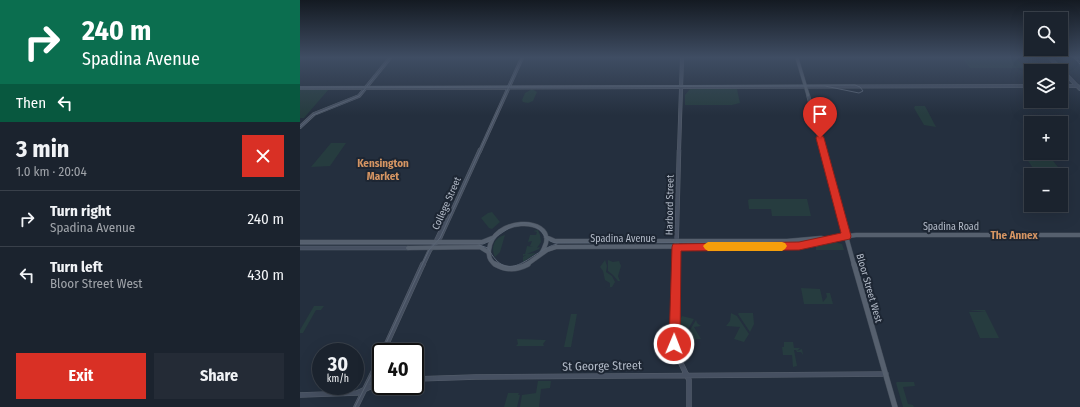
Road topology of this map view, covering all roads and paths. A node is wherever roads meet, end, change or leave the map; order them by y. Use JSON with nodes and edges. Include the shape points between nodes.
{"nodes":[{"id":1,"x":375,"y":77,"type":"edge"},
{"id":2,"x":513,"y":77,"type":"edge"},
{"id":3,"x":682,"y":77,"type":"edge"},
{"id":4,"x":802,"y":77,"type":"edge"},
{"id":5,"x":1069,"y":77,"type":"edge"},
{"id":6,"x":682,"y":86,"type":"junction"},
{"id":7,"x":805,"y":86,"type":"junction"},
{"id":8,"x":1024,"y":86,"type":"edge"},
{"id":9,"x":1078,"y":86,"type":"edge"},
{"id":10,"x":367,"y":87,"type":"junction"},
{"id":11,"x":509,"y":87,"type":"junction"},
{"id":12,"x":300,"y":88,"type":"edge"},
{"id":13,"x":1080,"y":89,"type":"edge"},
{"id":14,"x":808,"y":95,"type":"joint"},
{"id":15,"x":300,"y":127,"type":"edge"},
{"id":16,"x":1080,"y":235,"type":"edge"},
{"id":17,"x":846,"y":236,"type":"junction"},
{"id":18,"x":546,"y":237,"type":"junction"},
{"id":19,"x":492,"y":238,"type":"junction"},
{"id":20,"x":677,"y":241,"type":"junction"},
{"id":21,"x":300,"y":242,"type":"edge"},
{"id":22,"x":437,"y":242,"type":"junction"},
{"id":23,"x":809,"y":242,"type":"junction"},
{"id":24,"x":677,"y":247,"type":"junction"},
{"id":25,"x":300,"y":248,"type":"edge"},
{"id":26,"x":408,"y":248,"type":"joint"},
{"id":27,"x":432,"y":248,"type":"junction"},
{"id":28,"x":488,"y":253,"type":"junction"},
{"id":29,"x":541,"y":254,"type":"junction"},
{"id":30,"x":387,"y":343,"type":"edge"},
{"id":31,"x":886,"y":374,"type":"junction"},
{"id":32,"x":372,"y":375,"type":"edge"},
{"id":33,"x":687,"y":375,"type":"junction"},
{"id":34,"x":424,"y":379,"type":"edge"},
{"id":35,"x":372,"y":386,"type":"edge"},
{"id":36,"x":366,"y":388,"type":"junction"},
{"id":37,"x":300,"y":395,"type":"edge"},
{"id":38,"x":356,"y":407,"type":"edge"},
{"id":39,"x":688,"y":407,"type":"edge"},
{"id":40,"x":895,"y":407,"type":"edge"}],
"edges":[{"from":1,"to":10,"type":"main road"},
{"from":2,"to":11,"type":"main road","name":"College Street"},
{"from":3,"to":6,"type":"main road","name":"Harbord Street"},
{"from":4,"to":7,"type":"main road","name":"Bloor Street West"},
{"from":5,"to":9,"type":"main road"},
{"from":6,"to":7,"type":"main road"},
{"from":6,"to":11,"type":"main road"},
{"from":6,"to":20,"type":"main road","name":"Harbord Street"},
{"from":7,"to":8,"type":"main road"},
{"from":7,"to":14,"type":"main road","name":"Bloor Street West"},
{"from":9,"to":13,"type":"main road"},
{"from":10,"to":11,"type":"main road"},
{"from":10,"to":12,"type":"main road"},
{"from":10,"to":15,"type":"main road","via":[[357,97],[312,115]]},
{"from":11,"to":22,"type":"main road","name":"College Street"},
{"from":14,"to":17,"type":"main road","name":"Bloor Street West"},
{"from":16,"to":17,"type":"main road","name":"Spadina Road"},
{"from":17,"to":23,"type":"main road","name":"Spadina Avenue","via":[[825,239],[823,242]]},
{"from":17,"to":31,"type":"main road","name":"Bloor Street West"},
{"from":18,"to":19,"type":"main road","via":[[539,227],[523,222],[506,227]]},
{"from":18,"to":20,"type":"main road","name":"Spadina Avenue","via":[[555,241]]},
{"from":18,"to":29,"type":"main road"},
{"from":19,"to":22,"type":"main road","via":[[482,242]]},
{"from":19,"to":28,"type":"main road"},
{"from":20,"to":23,"type":"main road","name":"Spadina Avenue"},
{"from":20,"to":24,"type":"main road","name":"Harbord Street"},
{"from":21,"to":22,"type":"main road"},
{"from":22,"to":27,"type":"main road","name":"College Street"},
{"from":23,"to":24,"type":"main road","name":"Spadina Avenue"},
{"from":24,"to":29,"type":"main road","name":"Spadina Avenue","via":[[561,247],[550,248]]},
{"from":24,"to":33,"type":"main road","name":"Harbord Street","via":[[675,347]]},
{"from":25,"to":26,"type":"main road"},
{"from":26,"to":27,"type":"main road"},
{"from":27,"to":28,"type":"main road","via":[[480,247]]},
{"from":27,"to":30,"type":"main road","name":"College Street"},
{"from":28,"to":29,"type":"main road","via":[[494,264],[508,269],[526,266]]},
{"from":31,"to":33,"type":"main road","name":"St George Street"},
{"from":31,"to":40,"type":"main road","name":"Bloor Street West"},
{"from":32,"to":36,"type":"main road"},
{"from":33,"to":34,"type":"main road","name":"St George Street"},
{"from":33,"to":39,"type":"main road"},
{"from":35,"to":36,"type":"main road"},
{"from":36,"to":37,"type":"main road","via":[[355,393]]},
{"from":36,"to":38,"type":"main road"}]}
